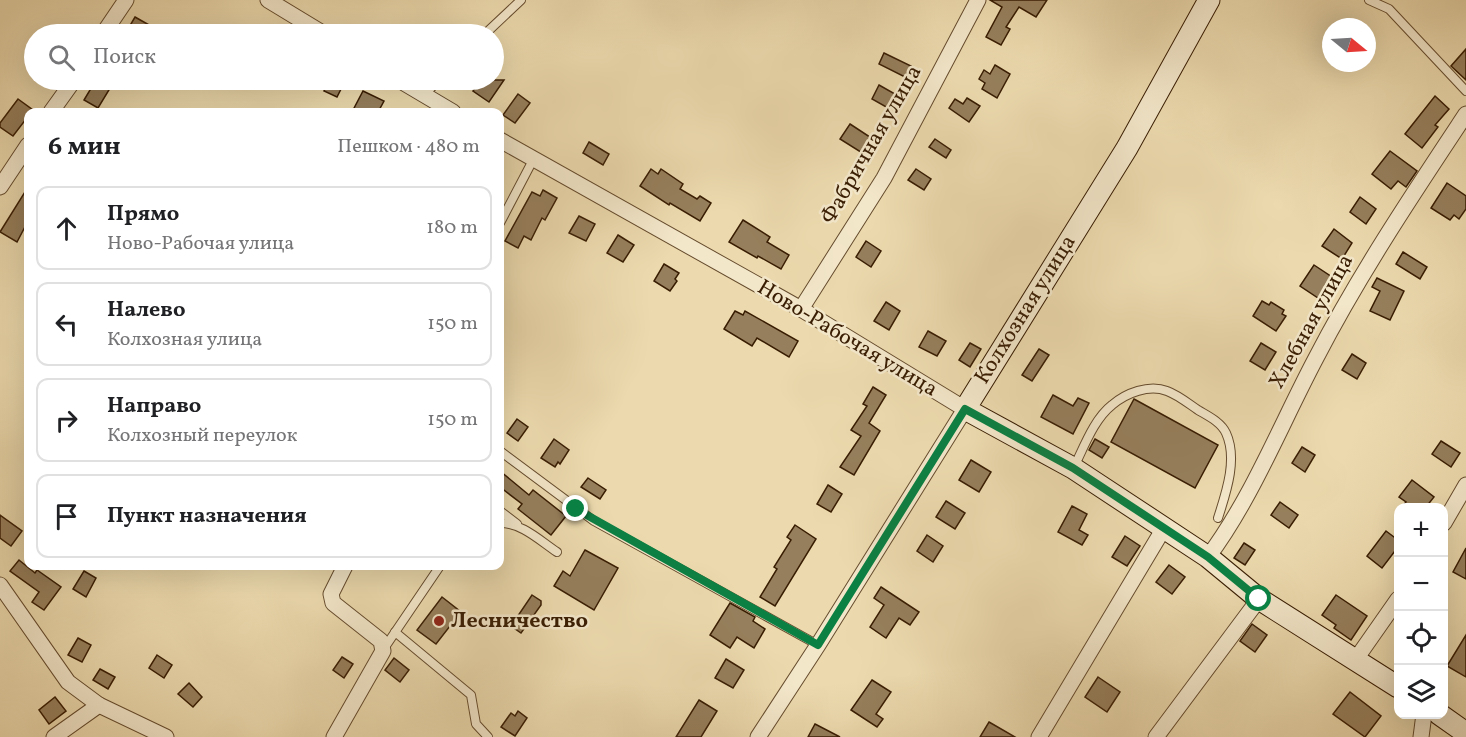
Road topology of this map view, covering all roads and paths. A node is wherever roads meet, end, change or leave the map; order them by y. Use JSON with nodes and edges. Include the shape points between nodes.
{"nodes":[{"id":1,"x":126,"y":0,"type":"edge"},
{"id":2,"x":268,"y":0,"type":"edge"},
{"id":3,"x":521,"y":0,"type":"edge"},
{"id":4,"x":978,"y":0,"type":"edge"},
{"id":5,"x":1209,"y":0,"type":"edge"},
{"id":6,"x":1369,"y":0,"type":"edge"},
{"id":7,"x":110,"y":24,"type":"edge"},
{"id":8,"x":308,"y":24,"type":"edge"},
{"id":9,"x":496,"y":24,"type":"edge"},
{"id":10,"x":67,"y":90,"type":"edge"},
{"id":11,"x":417,"y":90,"type":"edge"},
{"id":12,"x":428,"y":90,"type":"edge"},
{"id":13,"x":1466,"y":91,"type":"edge"},
{"id":14,"x":424,"y":94,"type":"junction"},
{"id":15,"x":54,"y":108,"type":"edge"},
{"id":16,"x":444,"y":108,"type":"edge"},
{"id":17,"x":1466,"y":114,"type":"edge"},
{"id":18,"x":504,"y":142,"type":"edge"},
{"id":19,"x":24,"y":151,"type":"edge"},
{"id":20,"x":533,"y":160,"type":"junction"},
{"id":21,"x":0,"y":187,"type":"edge"},
{"id":22,"x":504,"y":215,"type":"edge"},
{"id":23,"x":801,"y":309,"type":"junction"},
{"id":24,"x":965,"y":409,"type":"junction"},
{"id":25,"x":504,"y":454,"type":"edge"},
{"id":26,"x":1073,"y":468,"type":"junction"},
{"id":27,"x":1466,"y":485,"type":"edge"},
{"id":28,"x":504,"y":514,"type":"edge"},
{"id":29,"x":1448,"y":515,"type":"edge"},
{"id":30,"x":1218,"y":518,"type":"dead end"},
{"id":31,"x":504,"y":523,"type":"edge"},
{"id":32,"x":523,"y":528,"type":"junction"},
{"id":33,"x":1164,"y":528,"type":"junction"},
{"id":34,"x":557,"y":552,"type":"dead end"},
{"id":35,"x":1208,"y":557,"type":"junction"},
{"id":36,"x":343,"y":570,"type":"edge"},
{"id":37,"x":437,"y":570,"type":"edge"},
{"id":38,"x":0,"y":585,"type":"edge"},
{"id":39,"x":1259,"y":599,"type":"junction"},
{"id":40,"x":1394,"y":605,"type":"edge"},
{"id":41,"x":395,"y":632,"type":"junction"},
{"id":42,"x":818,"y":645,"type":"junction"},
{"id":43,"x":383,"y":651,"type":"junction"},
{"id":44,"x":1356,"y":659,"type":"junction"},
{"id":45,"x":1394,"y":684,"type":"edge"},
{"id":46,"x":99,"y":705,"type":"junction"},
{"id":47,"x":1423,"y":719,"type":"edge"},
{"id":48,"x":1446,"y":719,"type":"edge"},
{"id":49,"x":1466,"y":733,"type":"edge"},
{"id":50,"x":54,"y":737,"type":"edge"},
{"id":51,"x":166,"y":737,"type":"edge"},
{"id":52,"x":334,"y":737,"type":"edge"},
{"id":53,"x":488,"y":737,"type":"edge"},
{"id":54,"x":759,"y":737,"type":"edge"},
{"id":55,"x":1039,"y":737,"type":"edge"},
{"id":56,"x":1156,"y":737,"type":"edge"},
{"id":57,"x":1421,"y":737,"type":"edge"}],
"edges":[{"from":1,"to":7,"type":"street"},
{"from":2,"to":8,"type":"street"},
{"from":3,"to":9,"type":"lane"},
{"from":4,"to":23,"type":"street","name":"Фабричная улица","via":[[884,178]]},
{"from":5,"to":24,"type":"street","name":"Колхозная улица","via":[[1126,148]]},
{"from":6,"to":13,"type":"lane","via":[[1389,9]]},
{"from":10,"to":15,"type":"street"},
{"from":11,"to":14,"type":"street"},
{"from":12,"to":14,"type":"lane"},
{"from":14,"to":16,"type":"street"},
{"from":17,"to":35,"type":"street","name":"Хлебная улица","via":[[1381,242],[1317,356],[1228,530]]},
{"from":18,"to":20,"type":"street","name":"Ново-Рабочая улица"},
{"from":19,"to":21,"type":"street"},
{"from":20,"to":22,"type":"lane"},
{"from":20,"to":23,"type":"street","name":"Ново-Рабочая улица"},
{"from":23,"to":24,"type":"street","name":"Ново-Рабочая улица"},
{"from":24,"to":26,"type":"street","name":"Ново-Рабочая улица"},
{"from":24,"to":42,"type":"street","name":"Колхозная улица"},
{"from":25,"to":42,"type":"lane","via":[[594,521]]},
{"from":26,"to":30,"type":"lane","via":[[1110,406],[1140,391],[1169,392],[1226,432],[1230,465]]},
{"from":26,"to":33,"type":"street","name":"Ново-Рабочая улица"},
{"from":27,"to":29,"type":"street"},
{"from":28,"to":32,"type":"lane"},
{"from":31,"to":32,"type":"lane"},
{"from":32,"to":34,"type":"lane"},
{"from":33,"to":35,"type":"street","name":"Ново-Рабочая улица"},
{"from":33,"to":55,"type":"street"},
{"from":35,"to":39,"type":"street","name":"Ново-Рабочая улица"},
{"from":36,"to":43,"type":"street","via":[[331,594],[333,603],[381,641]]},
{"from":37,"to":41,"type":"lane"},
{"from":38,"to":46,"type":"street","via":[[68,682]]},
{"from":39,"to":44,"type":"street","name":"Ново-Рабочая улица"},
{"from":39,"to":56,"type":"street"},
{"from":40,"to":44,"type":"street"},
{"from":41,"to":43,"type":"lane"},
{"from":41,"to":53,"type":"lane","via":[[471,695],[476,724]]},
{"from":42,"to":54,"type":"street","name":"Колхозная улица"},
{"from":43,"to":52,"type":"street"},
{"from":44,"to":45,"type":"street","name":"Ново-Рабочая улица"},
{"from":46,"to":50,"type":"street"},
{"from":46,"to":51,"type":"street"},
{"from":47,"to":57,"type":"street"},
{"from":48,"to":49,"type":"street"}]}
